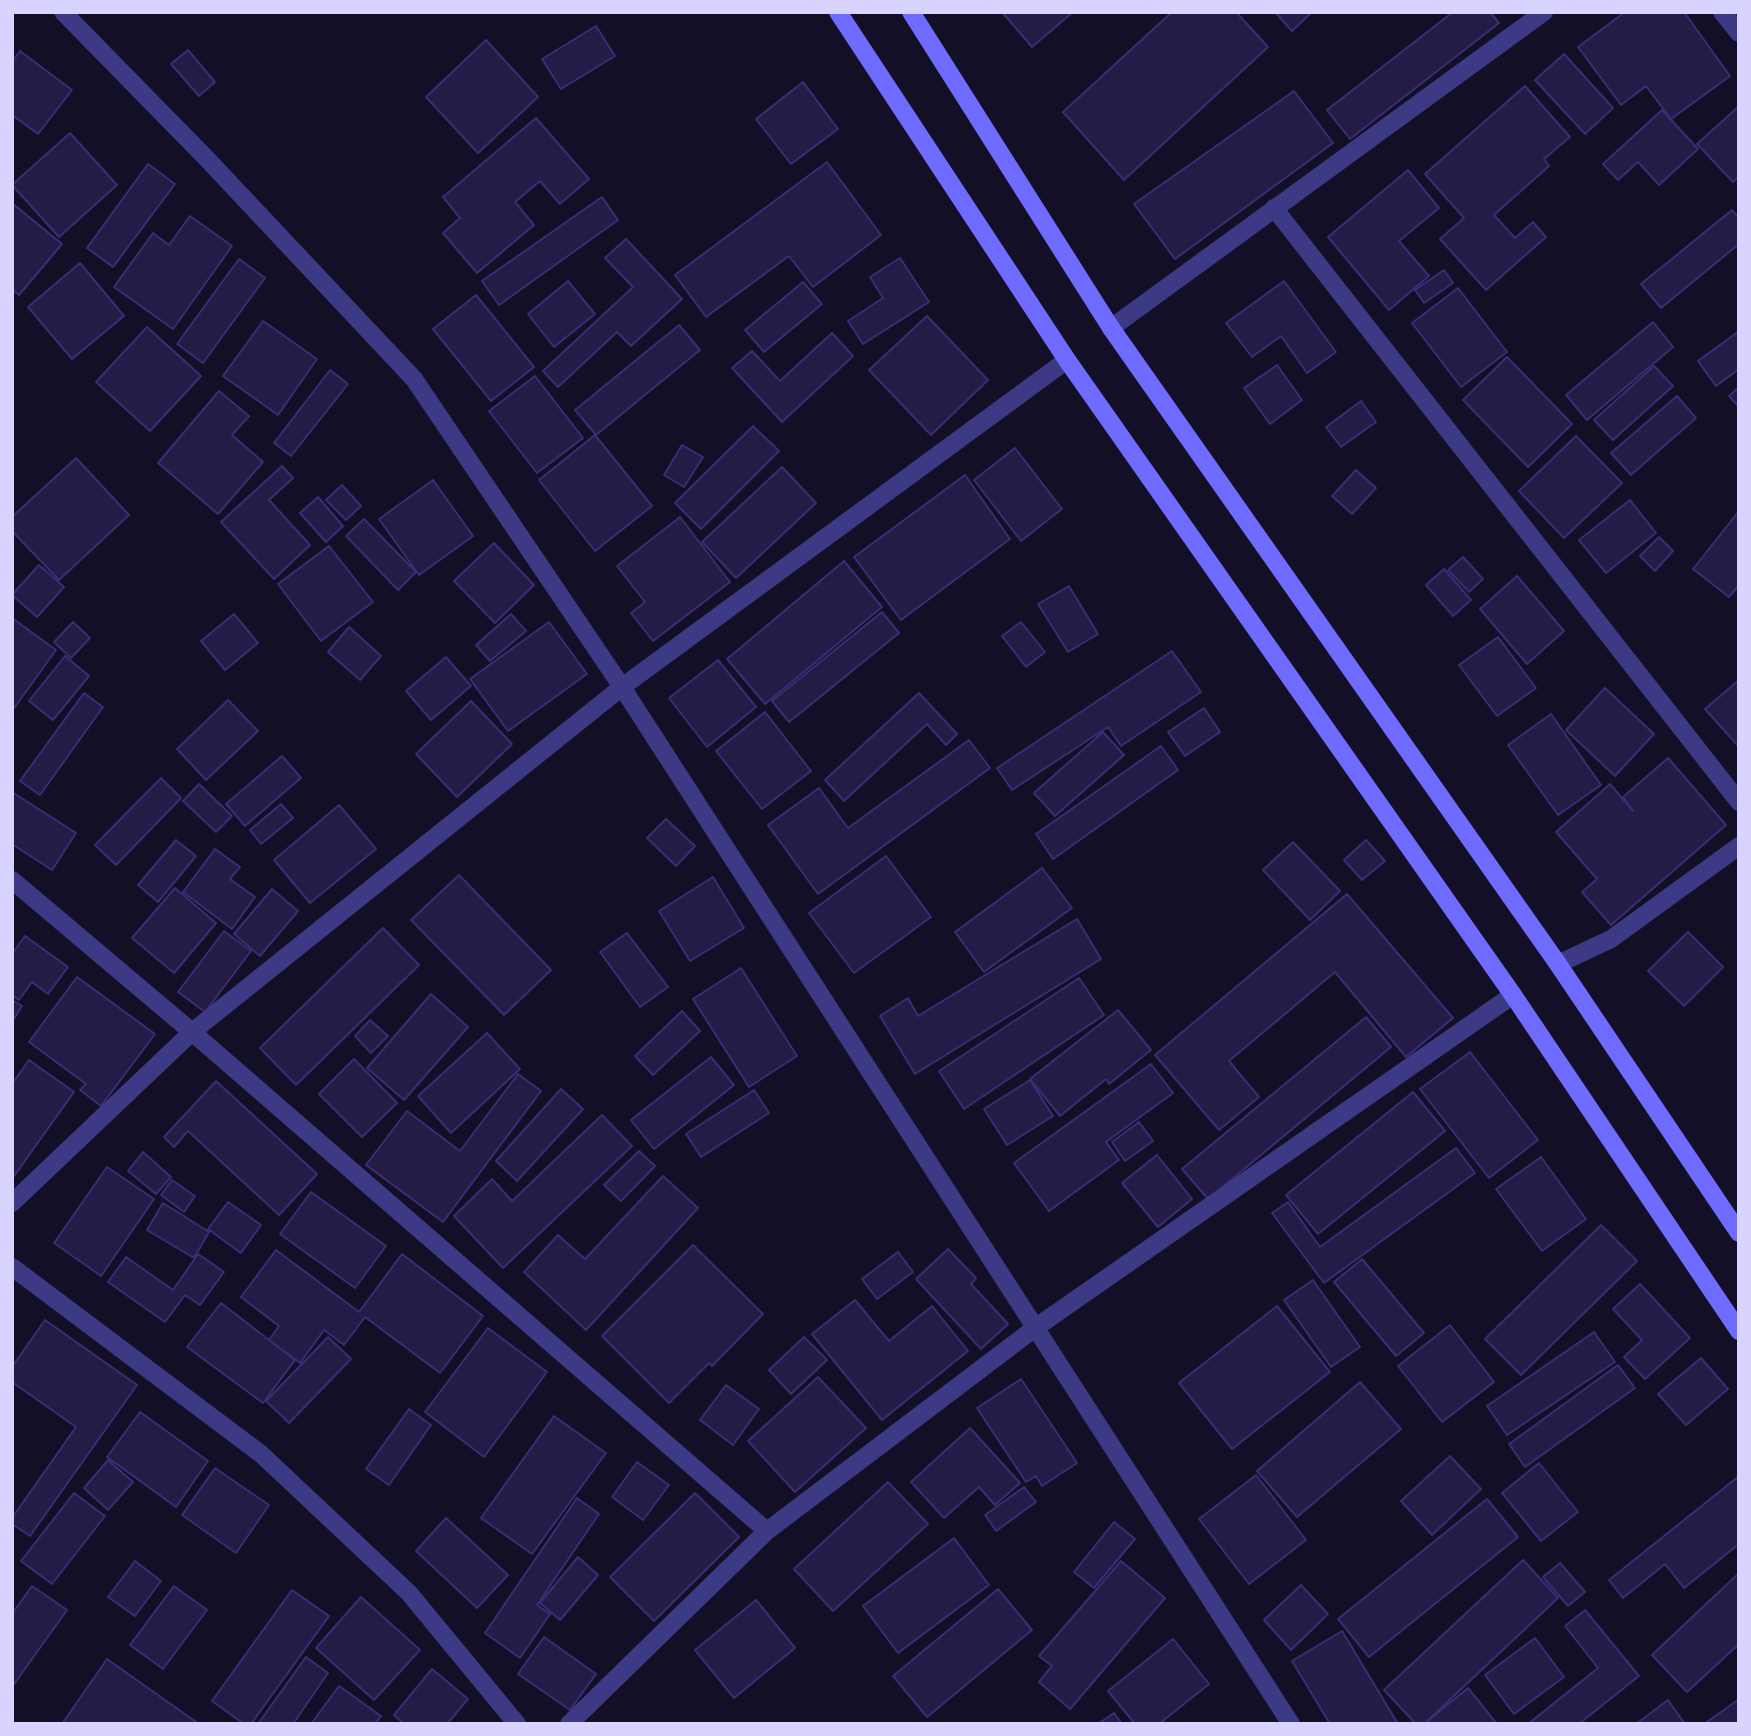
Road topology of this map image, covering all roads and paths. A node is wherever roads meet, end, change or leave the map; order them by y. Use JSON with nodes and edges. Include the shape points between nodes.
{"nodes":[{"id":1,"x":63,"y":12,"type":"edge"},
{"id":2,"x":838,"y":12,"type":"edge"},
{"id":3,"x":911,"y":12,"type":"edge"},
{"id":4,"x":1543,"y":12,"type":"edge"},
{"id":5,"x":1722,"y":12,"type":"edge"},
{"id":6,"x":1739,"y":33,"type":"edge"},
{"id":7,"x":1274,"y":208,"type":"junction"},
{"id":8,"x":1111,"y":328,"type":"junction"},
{"id":9,"x":1067,"y":360,"type":"junction"},
{"id":10,"x":622,"y":687,"type":"junction"},
{"id":11,"x":1739,"y":802,"type":"edge"},
{"id":12,"x":1739,"y":846,"type":"edge"},
{"id":13,"x":12,"y":880,"type":"edge"},
{"id":14,"x":1558,"y":964,"type":"junction"},
{"id":15,"x":1513,"y":995,"type":"junction"},
{"id":16,"x":192,"y":1031,"type":"junction"},
{"id":17,"x":12,"y":1203,"type":"edge"},
{"id":18,"x":1739,"y":1233,"type":"edge"},
{"id":19,"x":12,"y":1267,"type":"edge"},
{"id":20,"x":1035,"y":1328,"type":"junction"},
{"id":21,"x":1739,"y":1331,"type":"edge"},
{"id":22,"x":768,"y":1531,"type":"junction"},
{"id":23,"x":517,"y":1724,"type":"edge"},
{"id":24,"x":569,"y":1724,"type":"edge"},
{"id":25,"x":1291,"y":1724,"type":"edge"}],
"edges":[{"from":1,"to":10,"type":"street","via":[[414,379]]},
{"from":2,"to":9,"type":"main road"},
{"from":3,"to":8,"type":"main road"},
{"from":4,"to":7,"type":"street"},
{"from":5,"to":6,"type":"street"},
{"from":7,"to":8,"type":"street"},
{"from":7,"to":11,"type":"street"},
{"from":8,"to":14,"type":"main road"},
{"from":9,"to":10,"type":"street"},
{"from":9,"to":15,"type":"main road"},
{"from":10,"to":16,"type":"street"},
{"from":10,"to":20,"type":"street"},
{"from":12,"to":14,"type":"street","via":[[1611,939]]},
{"from":13,"to":16,"type":"street"},
{"from":14,"to":18,"type":"main road"},
{"from":15,"to":20,"type":"street"},
{"from":15,"to":21,"type":"main road"},
{"from":16,"to":17,"type":"street"},
{"from":16,"to":22,"type":"street"},
{"from":19,"to":23,"type":"street","via":[[261,1454],[409,1592]]},
{"from":20,"to":22,"type":"street"},
{"from":20,"to":25,"type":"street"},
{"from":22,"to":24,"type":"street"}]}
